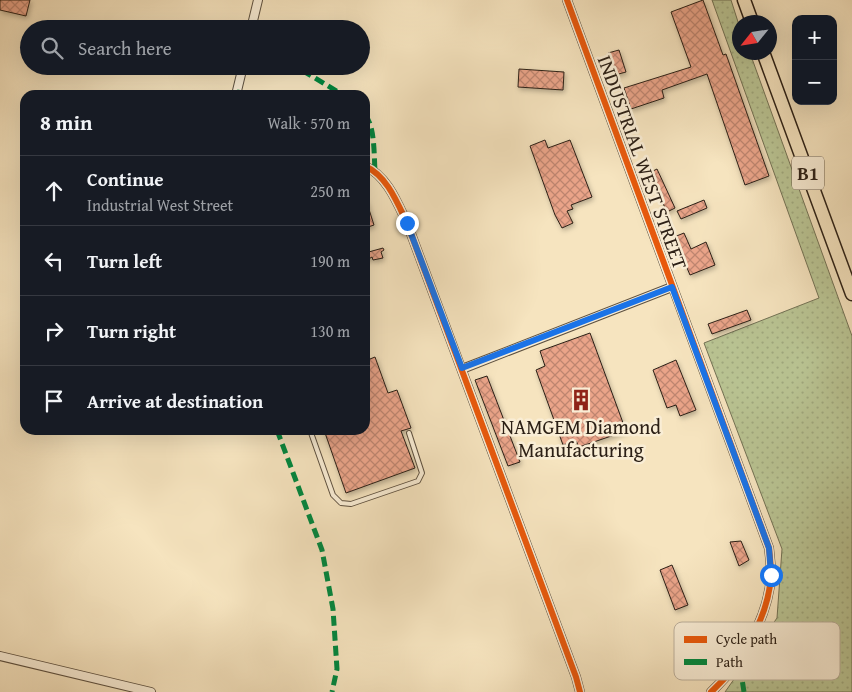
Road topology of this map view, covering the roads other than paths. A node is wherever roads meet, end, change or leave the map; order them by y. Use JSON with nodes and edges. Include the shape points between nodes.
{"nodes":[{"id":1,"x":258,"y":0,"type":"edge"},
{"id":2,"x":567,"y":0,"type":"edge"},
{"id":3,"x":744,"y":0,"type":"edge"},
{"id":4,"x":749,"y":15,"type":"edge"},
{"id":5,"x":253,"y":20,"type":"edge"},
{"id":6,"x":766,"y":60,"type":"edge"},
{"id":7,"x":241,"y":75,"type":"edge"},
{"id":8,"x":237,"y":90,"type":"edge"},
{"id":9,"x":370,"y":168,"type":"edge"},
{"id":10,"x":672,"y":287,"type":"junction"},
{"id":11,"x":852,"y":294,"type":"edge"},
{"id":12,"x":462,"y":368,"type":"junction"},
{"id":13,"x":409,"y":433,"type":"dead end"},
{"id":14,"x":312,"y":435,"type":"edge"},
{"id":15,"x":758,"y":622,"type":"edge"},
{"id":16,"x":0,"y":656,"type":"edge"},
{"id":17,"x":724,"y":680,"type":"edge"},
{"id":18,"x":151,"y":692,"type":"edge"},
{"id":19,"x":580,"y":692,"type":"edge"},
{"id":20,"x":711,"y":692,"type":"edge"}],
"edges":[{"from":1,"to":5,"type":"street"},
{"from":2,"to":10,"type":"street","name":"INDUSTRIAL WEST STREET"},
{"from":3,"to":4,"type":"highway"},
{"from":6,"to":11,"type":"highway","number":"B1"},
{"from":7,"to":8,"type":"street"},
{"from":9,"to":12,"type":"street","via":[[395,197],[407,223]]},
{"from":10,"to":12,"type":"street"},
{"from":10,"to":15,"type":"street","name":"INDUSTRIAL WEST STREET","via":[[769,548],[771,575],[767,604]]},
{"from":12,"to":19,"type":"street"},
{"from":13,"to":14,"type":"lane","via":[[422,473],[418,481],[352,504],[341,503],[333,494]]},
{"from":16,"to":18,"type":"street"},
{"from":17,"to":20,"type":"street","name":"INDUSTRIAL WEST STREET"}]}
